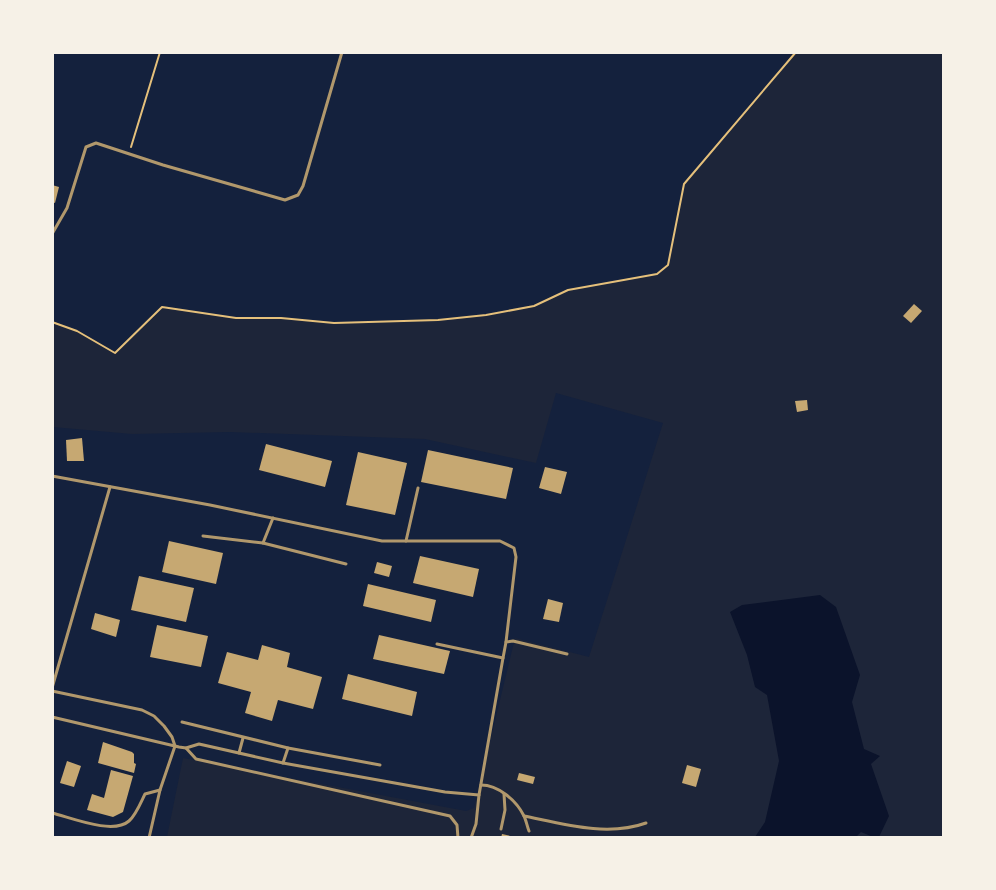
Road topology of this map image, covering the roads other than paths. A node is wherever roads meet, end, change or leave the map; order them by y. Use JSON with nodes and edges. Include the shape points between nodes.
{"nodes":[{"id":1,"x":342,"y":52,"type":"edge"},
{"id":2,"x":52,"y":234,"type":"edge"},
{"id":3,"x":52,"y":476,"type":"edge"},
{"id":4,"x":110,"y":487,"type":"junction"},
{"id":5,"x":418,"y":488,"type":"dead end"},
{"id":6,"x":273,"y":518,"type":"junction"},
{"id":7,"x":203,"y":536,"type":"dead end"},
{"id":8,"x":406,"y":541,"type":"junction"},
{"id":9,"x":263,"y":543,"type":"junction"},
{"id":10,"x":346,"y":564,"type":"dead end"},
{"id":11,"x":506,"y":642,"type":"junction"},
{"id":12,"x":437,"y":644,"type":"dead end"},
{"id":13,"x":567,"y":654,"type":"dead end"},
{"id":14,"x":503,"y":658,"type":"junction"},
{"id":15,"x":52,"y":690,"type":"edge"},
{"id":16,"x":52,"y":717,"type":"edge"},
{"id":17,"x":182,"y":722,"type":"dead end"},
{"id":18,"x":242,"y":738,"type":"junction"},
{"id":19,"x":175,"y":746,"type":"junction"},
{"id":20,"x":186,"y":748,"type":"junction"},
{"id":21,"x":288,"y":748,"type":"junction"},
{"id":22,"x":239,"y":753,"type":"junction"},
{"id":23,"x":283,"y":763,"type":"junction"},
{"id":24,"x":380,"y":764,"type":"dead end"},
{"id":25,"x":481,"y":785,"type":"junction"},
{"id":26,"x":160,"y":790,"type":"junction"},
{"id":27,"x":504,"y":794,"type":"junction"},
{"id":28,"x":479,"y":795,"type":"junction"},
{"id":29,"x":52,"y":813,"type":"edge"},
{"id":30,"x":524,"y":816,"type":"junction"},
{"id":31,"x":646,"y":823,"type":"dead end"},
{"id":32,"x":501,"y":828,"type":"dead end"},
{"id":33,"x":529,"y":831,"type":"dead end"},
{"id":34,"x":149,"y":838,"type":"edge"},
{"id":35,"x":458,"y":838,"type":"edge"},
{"id":36,"x":471,"y":838,"type":"edge"}],
"edges":[{"from":1,"to":2,"type":"lane","via":[[298,195],[285,200],[129,155],[96,142],[86,147],[66,208]]},
{"from":3,"to":4,"type":"lane"},
{"from":4,"to":6,"type":"lane"},
{"from":4,"to":15,"type":"lane"},
{"from":5,"to":8,"type":"lane"},
{"from":6,"to":8,"type":"lane","via":[[382,541]]},
{"from":6,"to":9,"type":"lane"},
{"from":7,"to":9,"type":"lane"},
{"from":8,"to":11,"type":"lane","via":[[500,541],[514,548],[516,557]]},
{"from":9,"to":10,"type":"lane"},
{"from":11,"to":13,"type":"lane","via":[[519,642]]},
{"from":11,"to":14,"type":"lane"},
{"from":12,"to":14,"type":"lane"},
{"from":14,"to":25,"type":"lane"},
{"from":15,"to":19,"type":"lane","via":[[142,710],[154,716],[172,737]]},
{"from":16,"to":19,"type":"lane"},
{"from":17,"to":18,"type":"lane"},
{"from":18,"to":21,"type":"lane"},
{"from":18,"to":22,"type":"lane"},
{"from":19,"to":20,"type":"lane"},
{"from":19,"to":26,"type":"lane"},
{"from":20,"to":22,"type":"lane","via":[[199,744]]},
{"from":20,"to":35,"type":"lane","via":[[196,759],[450,816],[457,825]]},
{"from":21,"to":23,"type":"lane"},
{"from":21,"to":24,"type":"lane"},
{"from":22,"to":23,"type":"lane"},
{"from":23,"to":28,"type":"lane","via":[[445,792]]},
{"from":25,"to":27,"type":"lane","via":[[490,785]]},
{"from":25,"to":28,"type":"lane"},
{"from":26,"to":29,"type":"lane","via":[[146,794],[131,820],[113,828]]},
{"from":26,"to":34,"type":"lane"},
{"from":27,"to":30,"type":"lane"},
{"from":27,"to":32,"type":"lane"},
{"from":28,"to":36,"type":"lane"},
{"from":30,"to":31,"type":"lane","via":[[572,826],[616,829]]},
{"from":30,"to":33,"type":"lane"}]}
